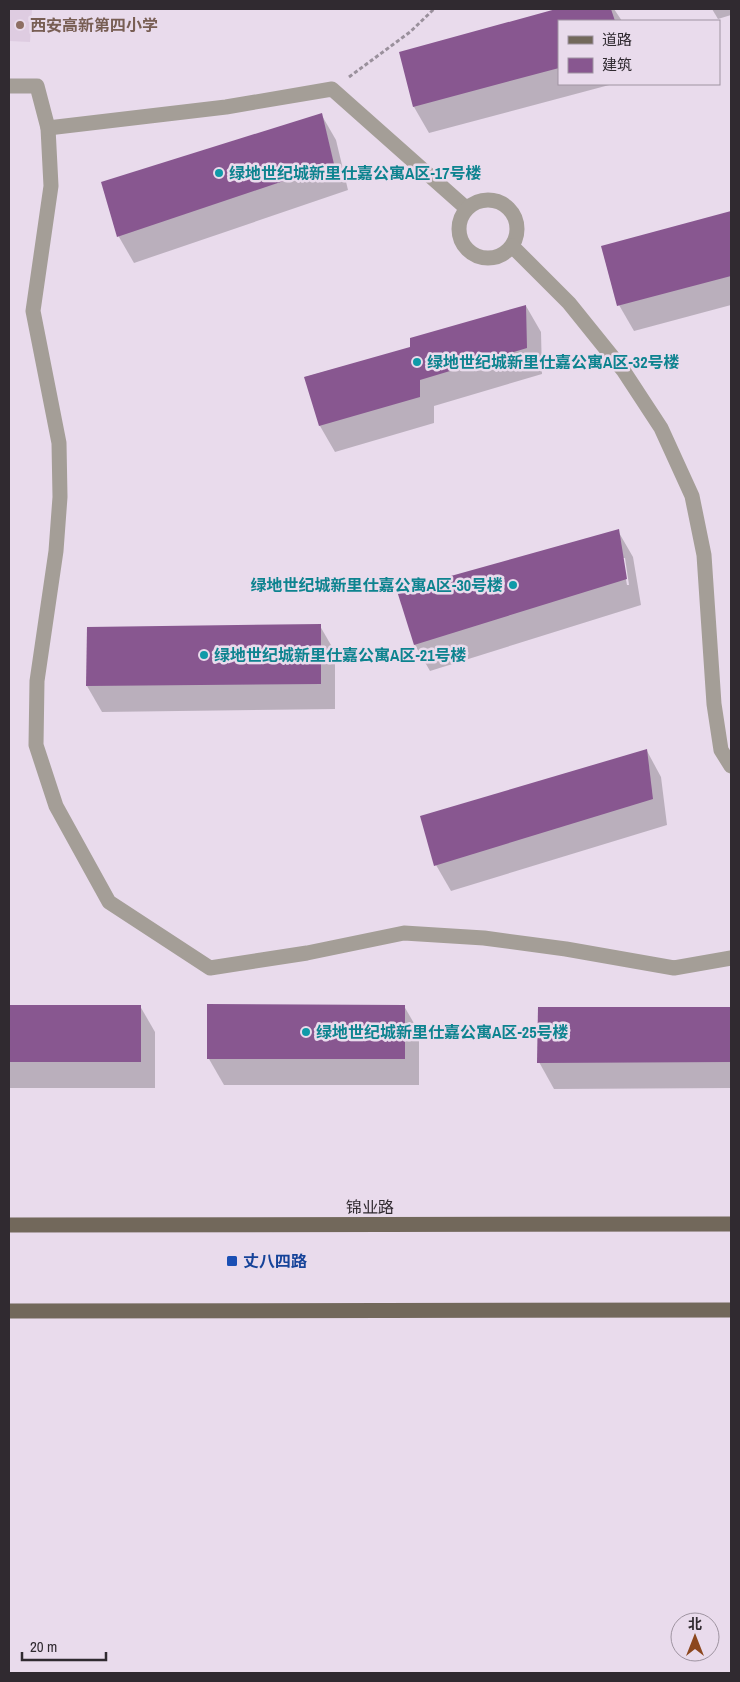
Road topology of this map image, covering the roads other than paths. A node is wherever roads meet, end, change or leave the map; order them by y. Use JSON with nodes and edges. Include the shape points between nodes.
{"nodes":[{"id":1,"x":9,"y":86,"type":"edge"},
{"id":2,"x":48,"y":128,"type":"junction"},
{"id":3,"x":466,"y":208,"type":"junction"},
{"id":4,"x":512,"y":246,"type":"junction"},
{"id":5,"x":731,"y":766,"type":"edge"},
{"id":6,"x":731,"y":958,"type":"edge"},
{"id":7,"x":731,"y":1224,"type":"edge"},
{"id":8,"x":9,"y":1225,"type":"edge"},
{"id":9,"x":731,"y":1310,"type":"edge"},
{"id":10,"x":9,"y":1311,"type":"edge"}],
"edges":[{"from":1,"to":2,"type":"street","via":[[37,86]]},
{"from":2,"to":3,"type":"street","via":[[226,107],[332,89]]},
{"from":2,"to":6,"type":"street","via":[[51,186],[32,311],[59,443],[60,497],[56,551],[37,681],[36,745],[56,806],[109,902],[210,968],[404,933],[566,948],[674,968]]},
{"from":3,"to":4,"type":"street","via":[[483,199],[502,203],[510,209],[516,217],[517,227]]},
{"from":3,"to":4,"type":"street","via":[[458,226],[459,235],[469,251],[477,256],[497,257]]},
{"from":4,"to":5,"type":"street","via":[[569,303],[623,370],[661,428],[692,496],[704,556],[714,704],[721,750]]},
{"from":7,"to":8,"type":"main road","name":"锦业路"},
{"from":9,"to":10,"type":"main road"}]}
